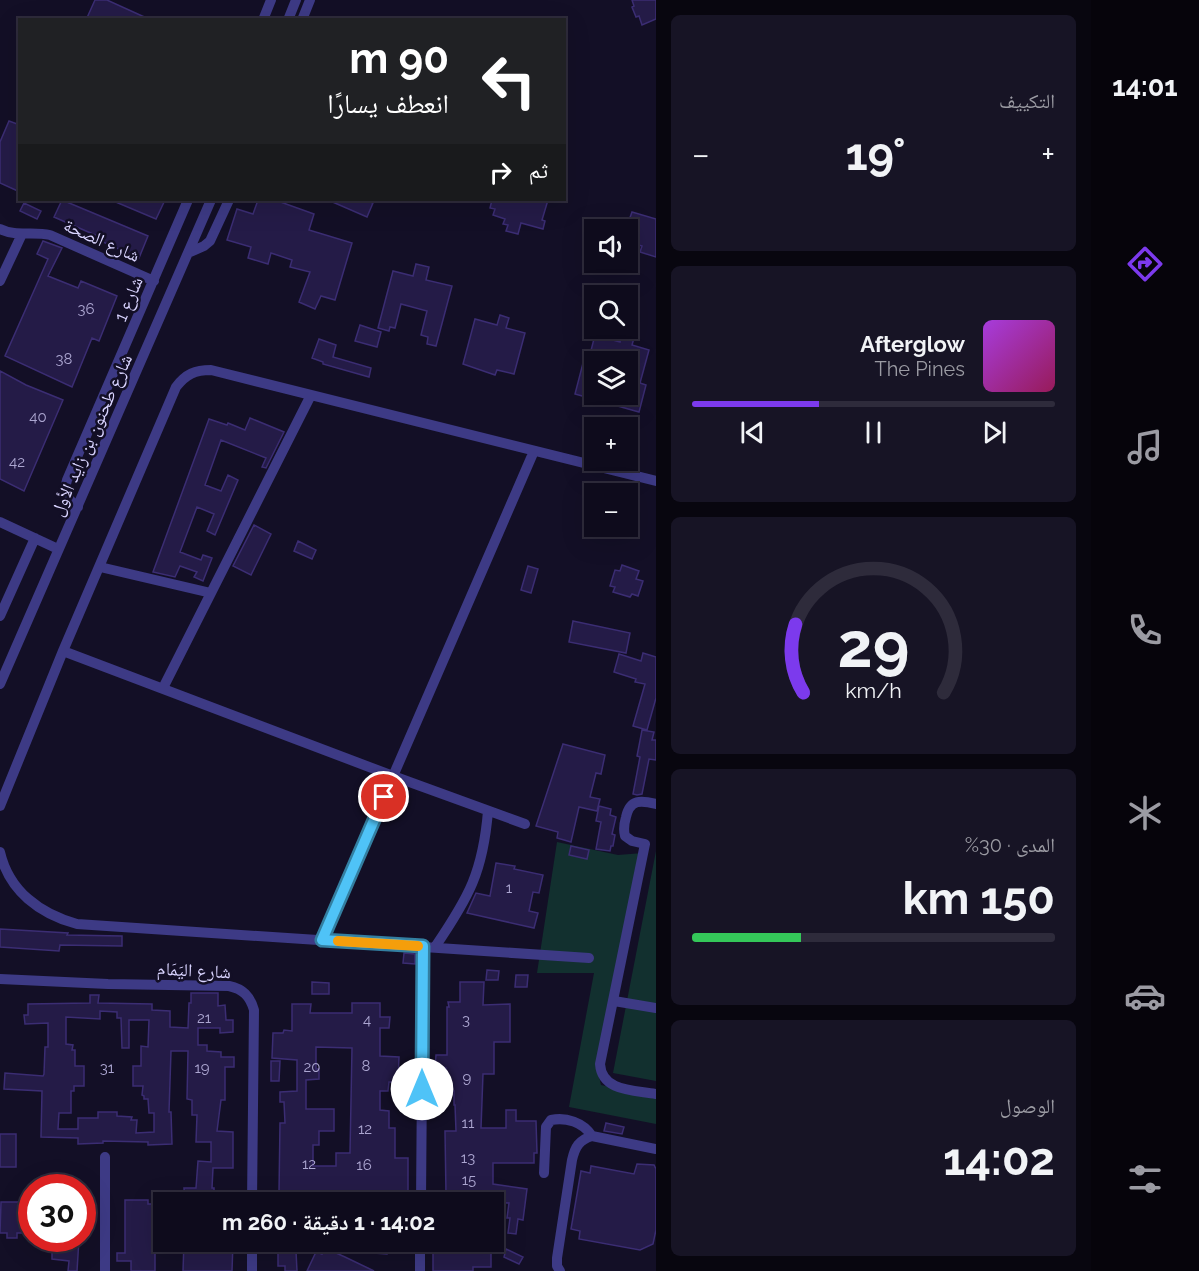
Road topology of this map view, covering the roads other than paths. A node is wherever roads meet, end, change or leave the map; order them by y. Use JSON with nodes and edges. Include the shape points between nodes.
{"nodes":[{"id":1,"x":271,"y":0,"type":"edge"},
{"id":2,"x":296,"y":0,"type":"edge"},
{"id":3,"x":310,"y":0,"type":"edge"},
{"id":4,"x":264,"y":18,"type":"edge"},
{"id":5,"x":289,"y":18,"type":"edge"},
{"id":6,"x":303,"y":18,"type":"edge"},
{"id":7,"x":188,"y":201,"type":"edge"},
{"id":8,"x":211,"y":201,"type":"edge"},
{"id":9,"x":229,"y":201,"type":"edge"},
{"id":10,"x":0,"y":229,"type":"edge"},
{"id":11,"x":22,"y":234,"type":"junction"},
{"id":12,"x":188,"y":253,"type":"junction"},
{"id":13,"x":0,"y":281,"type":"edge"},
{"id":14,"x":154,"y":281,"type":"junction"},
{"id":15,"x":312,"y":395,"type":"junction"},
{"id":16,"x":534,"y":451,"type":"junction"},
{"id":17,"x":656,"y":481,"type":"edge"},
{"id":18,"x":78,"y":507,"type":"junction"},
{"id":19,"x":0,"y":522,"type":"edge"},
{"id":20,"x":35,"y":538,"type":"junction"},
{"id":21,"x":58,"y":549,"type":"junction"},
{"id":22,"x":100,"y":567,"type":"junction"},
{"id":23,"x":211,"y":593,"type":"junction"},
{"id":24,"x":0,"y":616,"type":"edge"},
{"id":25,"x":63,"y":651,"type":"junction"},
{"id":26,"x":0,"y":684,"type":"edge"},
{"id":27,"x":163,"y":688,"type":"junction"},
{"id":28,"x":393,"y":776,"type":"junction"},
{"id":29,"x":656,"y":804,"type":"edge"},
{"id":30,"x":0,"y":806,"type":"edge"},
{"id":31,"x":489,"y":811,"type":"junction"},
{"id":32,"x":525,"y":824,"type":"dead end"},
{"id":33,"x":651,"y":845,"type":"edge"},
{"id":34,"x":0,"y":852,"type":"edge"},
{"id":35,"x":322,"y":940,"type":"junction"},
{"id":36,"x":423,"y":946,"type":"junction"},
{"id":37,"x":435,"y":947,"type":"junction"},
{"id":38,"x":589,"y":958,"type":"dead end"},
{"id":39,"x":0,"y":979,"type":"edge"},
{"id":40,"x":614,"y":1001,"type":"junction"},
{"id":41,"x":656,"y":1008,"type":"edge"},
{"id":42,"x":656,"y":1094,"type":"edge"},
{"id":43,"x":592,"y":1136,"type":"junction"},
{"id":44,"x":656,"y":1149,"type":"edge"},
{"id":45,"x":105,"y":1157,"type":"dead end"},
{"id":46,"x":544,"y":1173,"type":"dead end"},
{"id":47,"x":252,"y":1192,"type":"edge"},
{"id":48,"x":421,"y":1192,"type":"edge"},
{"id":49,"x":252,"y":1252,"type":"edge"},
{"id":50,"x":420,"y":1252,"type":"edge"},
{"id":51,"x":105,"y":1271,"type":"edge"},
{"id":52,"x":252,"y":1271,"type":"edge"},
{"id":53,"x":420,"y":1271,"type":"edge"},
{"id":54,"x":560,"y":1271,"type":"edge"}],
"edges":[{"from":1,"to":4,"type":"street"},
{"from":2,"to":5,"type":"street"},
{"from":3,"to":6,"type":"street"},
{"from":7,"to":14,"type":"street","name":"شارع 1"},
{"from":8,"to":12,"type":"street","name":"شارع طحنون بن زايد الأول"},
{"from":9,"to":12,"type":"street","via":[[210,241]]},
{"from":10,"to":11,"type":"street","name":"شارع الصحة"},
{"from":11,"to":13,"type":"street"},
{"from":11,"to":14,"type":"street","name":"شارع الصحة","via":[[50,235]]},
{"from":12,"to":18,"type":"street","name":"شارع طحنون بن زايد الأول"},
{"from":14,"to":18,"type":"street","name":"شارع 1","via":[[67,480],[66,495]]},
{"from":15,"to":16,"type":"street"},
{"from":15,"to":22,"type":"street","via":[[212,370],[182,378]]},
{"from":15,"to":23,"type":"street"},
{"from":16,"to":17,"type":"street"},
{"from":16,"to":28,"type":"street"},
{"from":18,"to":21,"type":"street","name":"شارع طحنون بن زايد الأول"},
{"from":19,"to":20,"type":"street"},
{"from":20,"to":21,"type":"street"},
{"from":20,"to":24,"type":"street"},
{"from":21,"to":26,"type":"street","name":"شارع طحنون بن زايد الأول"},
{"from":22,"to":23,"type":"street"},
{"from":22,"to":25,"type":"street"},
{"from":23,"to":27,"type":"street"},
{"from":25,"to":27,"type":"street"},
{"from":25,"to":30,"type":"street"},
{"from":27,"to":28,"type":"street"},
{"from":28,"to":31,"type":"street"},
{"from":28,"to":35,"type":"street"},
{"from":29,"to":33,"type":"street","via":[[632,803],[624,828],[632,841]]},
{"from":31,"to":32,"type":"street"},
{"from":31,"to":37,"type":"street","via":[[474,882]]},
{"from":33,"to":40,"type":"street"},
{"from":34,"to":35,"type":"street","via":[[11,880],[23,896],[57,919],[77,924]]},
{"from":35,"to":36,"type":"street"},
{"from":36,"to":37,"type":"street"},
{"from":36,"to":48,"type":"street"},
{"from":37,"to":38,"type":"street"},
{"from":39,"to":47,"type":"street","name":"شارع اليَمَام","via":[[229,986],[245,992],[254,1010]]},
{"from":40,"to":41,"type":"street"},
{"from":40,"to":42,"type":"street","via":[[601,1074],[613,1086]]},
{"from":43,"to":44,"type":"street"},
{"from":43,"to":46,"type":"street","via":[[576,1122],[551,1120],[546,1127]]},
{"from":43,"to":54,"type":"street","via":[[584,1138],[574,1151],[557,1258]]},
{"from":45,"to":51,"type":"street"},
{"from":49,"to":52,"type":"street"},
{"from":50,"to":53,"type":"street"}]}
